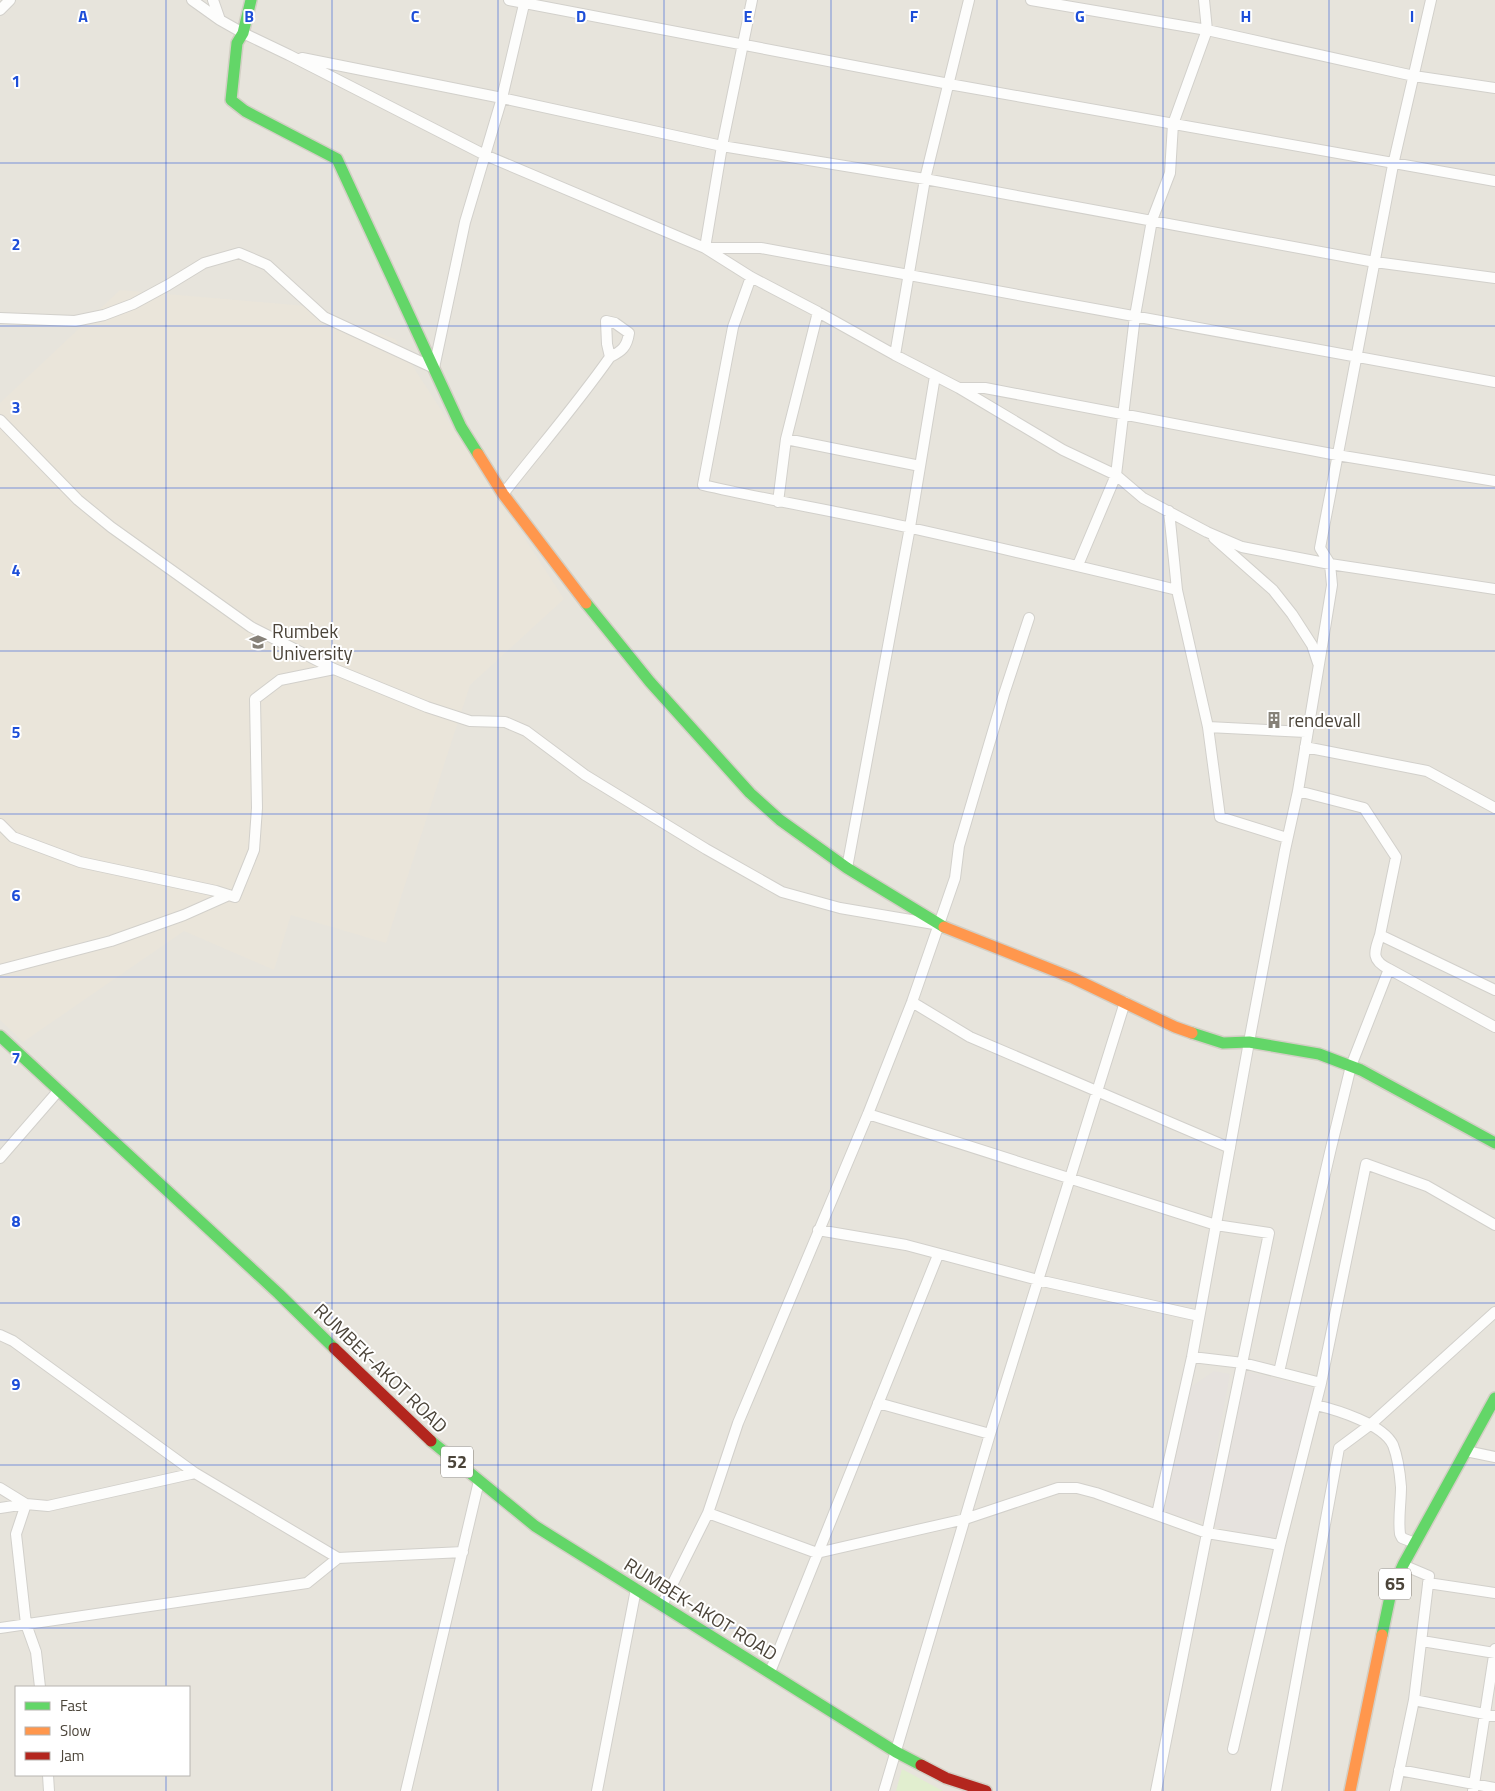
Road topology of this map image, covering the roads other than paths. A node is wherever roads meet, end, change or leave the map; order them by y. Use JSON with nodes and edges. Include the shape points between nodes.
{"nodes":[{"id":1,"x":10,"y":0,"type":"edge"},
{"id":2,"x":192,"y":0,"type":"edge"},
{"id":3,"x":213,"y":0,"type":"edge"},
{"id":4,"x":251,"y":0,"type":"edge"},
{"id":5,"x":509,"y":0,"type":"edge"},
{"id":6,"x":752,"y":0,"type":"edge"},
{"id":7,"x":969,"y":0,"type":"edge"},
{"id":8,"x":1031,"y":0,"type":"edge"},
{"id":9,"x":1204,"y":0,"type":"edge"},
{"id":10,"x":1430,"y":0,"type":"edge"},
{"id":11,"x":525,"y":1,"type":"edge"},
{"id":12,"x":0,"y":10,"type":"edge"},
{"id":13,"x":220,"y":20,"type":"junction"},
{"id":14,"x":1207,"y":30,"type":"junction"},
{"id":15,"x":243,"y":33,"type":"junction"},
{"id":16,"x":743,"y":44,"type":"junction"},
{"id":17,"x":289,"y":55,"type":"junction"},
{"id":18,"x":1414,"y":76,"type":"junction"},
{"id":19,"x":949,"y":84,"type":"junction"},
{"id":20,"x":1495,"y":88,"type":"edge"},
{"id":21,"x":502,"y":98,"type":"junction"},
{"id":22,"x":1173,"y":124,"type":"junction"},
{"id":23,"x":722,"y":146,"type":"junction"},
{"id":24,"x":485,"y":156,"type":"junction"},
{"id":25,"x":1393,"y":164,"type":"junction"},
{"id":26,"x":925,"y":179,"type":"junction"},
{"id":27,"x":1495,"y":182,"type":"edge"},
{"id":28,"x":1152,"y":220,"type":"junction"},
{"id":29,"x":705,"y":248,"type":"junction"},
{"id":30,"x":1375,"y":262,"type":"junction"},
{"id":31,"x":908,"y":274,"type":"junction"},
{"id":32,"x":750,"y":277,"type":"junction"},
{"id":33,"x":1495,"y":278,"type":"edge"},
{"id":34,"x":818,"y":312,"type":"junction"},
{"id":35,"x":1135,"y":316,"type":"junction"},
{"id":36,"x":0,"y":318,"type":"edge"},
{"id":37,"x":895,"y":356,"type":"junction"},
{"id":38,"x":610,"y":357,"type":"dead end"},
{"id":39,"x":1356,"y":358,"type":"junction"},
{"id":40,"x":434,"y":368,"type":"junction"},
{"id":41,"x":935,"y":376,"type":"junction"},
{"id":42,"x":1495,"y":382,"type":"edge"},
{"id":43,"x":959,"y":388,"type":"junction"},
{"id":44,"x":1123,"y":415,"type":"junction"},
{"id":45,"x":0,"y":420,"type":"edge"},
{"id":46,"x":786,"y":439,"type":"junction"},
{"id":47,"x":1338,"y":455,"type":"junction"},
{"id":48,"x":920,"y":466,"type":"junction"},
{"id":49,"x":1116,"y":475,"type":"junction"},
{"id":50,"x":1495,"y":481,"type":"edge"},
{"id":51,"x":503,"y":494,"type":"junction"},
{"id":52,"x":778,"y":502,"type":"junction"},
{"id":53,"x":1169,"y":511,"type":"junction"},
{"id":54,"x":910,"y":527,"type":"junction"},
{"id":55,"x":1207,"y":532,"type":"junction"},
{"id":56,"x":1330,"y":564,"type":"junction"},
{"id":57,"x":1078,"y":565,"type":"junction"},
{"id":58,"x":1177,"y":590,"type":"junction"},
{"id":59,"x":1495,"y":590,"type":"edge"},
{"id":60,"x":1029,"y":618,"type":"dead end"},
{"id":61,"x":1319,"y":664,"type":"junction"},
{"id":62,"x":334,"y":669,"type":"junction"},
{"id":63,"x":1208,"y":727,"type":"junction"},
{"id":64,"x":1306,"y":732,"type":"junction"},
{"id":65,"x":1304,"y":747,"type":"junction"},
{"id":66,"x":1298,"y":791,"type":"junction"},
{"id":67,"x":1495,"y":808,"type":"edge"},
{"id":68,"x":0,"y":824,"type":"edge"},
{"id":69,"x":1287,"y":838,"type":"junction"},
{"id":70,"x":847,"y":868,"type":"junction"},
{"id":71,"x":229,"y":895,"type":"junction"},
{"id":72,"x":940,"y":925,"type":"junction"},
{"id":73,"x":1380,"y":936,"type":"junction"},
{"id":74,"x":1389,"y":969,"type":"junction"},
{"id":75,"x":0,"y":970,"type":"edge"},
{"id":76,"x":1495,"y":990,"type":"edge"},
{"id":77,"x":912,"y":1002,"type":"junction"},
{"id":78,"x":1125,"y":1002,"type":"junction"},
{"id":79,"x":1495,"y":1027,"type":"edge"},
{"id":80,"x":0,"y":1036,"type":"edge"},
{"id":81,"x":1249,"y":1042,"type":"junction"},
{"id":82,"x":1351,"y":1066,"type":"junction"},
{"id":83,"x":59,"y":1090,"type":"junction"},
{"id":84,"x":1096,"y":1092,"type":"junction"},
{"id":85,"x":868,"y":1114,"type":"junction"},
{"id":86,"x":1495,"y":1143,"type":"edge"},
{"id":87,"x":1230,"y":1148,"type":"junction"},
{"id":88,"x":0,"y":1158,"type":"edge"},
{"id":89,"x":1068,"y":1180,"type":"junction"},
{"id":90,"x":1216,"y":1225,"type":"junction"},
{"id":91,"x":1495,"y":1225,"type":"edge"},
{"id":92,"x":818,"y":1230,"type":"junction"},
{"id":93,"x":938,"y":1255,"type":"junction"},
{"id":94,"x":1038,"y":1280,"type":"junction"},
{"id":95,"x":1495,"y":1312,"type":"edge"},
{"id":96,"x":1200,"y":1316,"type":"junction"},
{"id":97,"x":0,"y":1335,"type":"edge"},
{"id":98,"x":1192,"y":1357,"type":"junction"},
{"id":99,"x":1243,"y":1363,"type":"junction"},
{"id":100,"x":1279,"y":1372,"type":"junction"},
{"id":101,"x":1321,"y":1383,"type":"junction"},
{"id":102,"x":1495,"y":1398,"type":"edge"},
{"id":103,"x":878,"y":1403,"type":"junction"},
{"id":104,"x":1316,"y":1405,"type":"junction"},
{"id":105,"x":1370,"y":1426,"type":"junction"},
{"id":106,"x":990,"y":1434,"type":"junction"},
{"id":107,"x":1466,"y":1452,"type":"junction"},
{"id":108,"x":1495,"y":1456,"type":"edge"},
{"id":109,"x":195,"y":1473,"type":"junction"},
{"id":110,"x":480,"y":1481,"type":"junction"},
{"id":111,"x":0,"y":1488,"type":"edge"},
{"id":112,"x":26,"y":1504,"type":"junction"},
{"id":113,"x":0,"y":1508,"type":"edge"},
{"id":114,"x":708,"y":1513,"type":"junction"},
{"id":115,"x":1157,"y":1514,"type":"junction"},
{"id":116,"x":965,"y":1519,"type":"junction"},
{"id":117,"x":1207,"y":1533,"type":"junction"},
{"id":118,"x":1280,"y":1544,"type":"junction"},
{"id":119,"x":1415,"y":1544,"type":"junction"},
{"id":120,"x":462,"y":1552,"type":"junction"},
{"id":121,"x":817,"y":1552,"type":"junction"},
{"id":122,"x":338,"y":1558,"type":"junction"},
{"id":123,"x":1403,"y":1565,"type":"junction"},
{"id":124,"x":1428,"y":1583,"type":"junction"},
{"id":125,"x":636,"y":1589,"type":"junction"},
{"id":126,"x":1495,"y":1592,"type":"edge"},
{"id":127,"x":662,"y":1605,"type":"junction"},
{"id":128,"x":26,"y":1624,"type":"junction"},
{"id":129,"x":0,"y":1628,"type":"edge"},
{"id":130,"x":1422,"y":1641,"type":"junction"},
{"id":131,"x":1495,"y":1652,"type":"edge"},
{"id":132,"x":770,"y":1672,"type":"junction"},
{"id":133,"x":40,"y":1686,"type":"edge"},
{"id":134,"x":1414,"y":1700,"type":"junction"},
{"id":135,"x":1490,"y":1715,"type":"edge"},
{"id":136,"x":1233,"y":1749,"type":"dead end"},
{"id":137,"x":896,"y":1752,"type":"junction"},
{"id":138,"x":1399,"y":1770,"type":"junction"},
{"id":139,"x":48,"y":1776,"type":"edge"},
{"id":140,"x":1474,"y":1788,"type":"edge"},
{"id":141,"x":1495,"y":1788,"type":"edge"},
{"id":142,"x":49,"y":1791,"type":"edge"},
{"id":143,"x":406,"y":1791,"type":"edge"},
{"id":144,"x":597,"y":1791,"type":"edge"},
{"id":145,"x":884,"y":1791,"type":"edge"},
{"id":146,"x":986,"y":1791,"type":"edge"},
{"id":147,"x":1156,"y":1791,"type":"edge"},
{"id":148,"x":1276,"y":1791,"type":"edge"},
{"id":149,"x":1350,"y":1791,"type":"edge"},
{"id":150,"x":1394,"y":1791,"type":"edge"}],
"edges":[{"from":1,"to":12,"type":"street"},
{"from":2,"to":13,"type":"street"},
{"from":3,"to":13,"type":"street"},
{"from":4,"to":15,"type":"street"},
{"from":5,"to":11,"type":"street"},
{"from":6,"to":16,"type":"street"},
{"from":7,"to":19,"type":"street"},
{"from":8,"to":14,"type":"street"},
{"from":9,"to":14,"type":"street"},
{"from":10,"to":18,"type":"street"},
{"from":11,"to":16,"type":"street"},
{"from":11,"to":21,"type":"street"},
{"from":13,"to":15,"type":"street"},
{"from":14,"to":18,"type":"street"},
{"from":14,"to":22,"type":"street"},
{"from":15,"to":17,"type":"street"},
{"from":15,"to":40,"type":"street","via":[[237,43],[231,100],[245,111],[337,159]]},
{"from":16,"to":19,"type":"street"},
{"from":16,"to":23,"type":"street"},
{"from":17,"to":21,"type":"street"},
{"from":17,"to":24,"type":"street"},
{"from":18,"to":20,"type":"street"},
{"from":18,"to":25,"type":"street"},
{"from":19,"to":22,"type":"street"},
{"from":19,"to":26,"type":"street"},
{"from":21,"to":23,"type":"street"},
{"from":21,"to":24,"type":"street"},
{"from":22,"to":25,"type":"street"},
{"from":22,"to":28,"type":"street","via":[[1170,173]]},
{"from":23,"to":26,"type":"street"},
{"from":23,"to":29,"type":"street"},
{"from":24,"to":29,"type":"street"},
{"from":24,"to":40,"type":"street","via":[[465,222]]},
{"from":25,"to":27,"type":"street"},
{"from":25,"to":30,"type":"street"},
{"from":26,"to":28,"type":"street"},
{"from":26,"to":31,"type":"street"},
{"from":28,"to":30,"type":"street"},
{"from":28,"to":35,"type":"street"},
{"from":29,"to":31,"type":"street","via":[[761,248]]},
{"from":29,"to":32,"type":"street"},
{"from":30,"to":33,"type":"street"},
{"from":30,"to":39,"type":"street"},
{"from":31,"to":35,"type":"street"},
{"from":31,"to":37,"type":"street"},
{"from":32,"to":34,"type":"street"},
{"from":32,"to":52,"type":"street","via":[[733,327],[703,485]]},
{"from":34,"to":37,"type":"street"},
{"from":34,"to":46,"type":"street"},
{"from":35,"to":39,"type":"street"},
{"from":35,"to":44,"type":"street"},
{"from":36,"to":40,"type":"street","via":[[75,321],[104,315],[133,304],[204,263],[239,253],[267,264],[324,317]]},
{"from":37,"to":41,"type":"street"},
{"from":38,"to":51,"type":"street"},
{"from":39,"to":42,"type":"street"},
{"from":39,"to":47,"type":"street"},
{"from":40,"to":51,"type":"street","via":[[461,427]]},
{"from":41,"to":43,"type":"street"},
{"from":41,"to":48,"type":"street"},
{"from":43,"to":44,"type":"street","via":[[985,388]]},
{"from":43,"to":49,"type":"street","via":[[1063,450]]},
{"from":44,"to":47,"type":"street"},
{"from":44,"to":49,"type":"street"},
{"from":45,"to":62,"type":"street","via":[[78,500],[111,528],[251,627]]},
{"from":46,"to":48,"type":"street"},
{"from":46,"to":52,"type":"street"},
{"from":47,"to":50,"type":"street"},
{"from":47,"to":56,"type":"street","via":[[1320,548]]},
{"from":48,"to":54,"type":"street"},
{"from":49,"to":53,"type":"street","via":[[1144,498]]},
{"from":49,"to":57,"type":"street"},
{"from":51,"to":70,"type":"street","via":[[644,675],[750,793],[780,820]]},
{"from":52,"to":54,"type":"street"},
{"from":53,"to":55,"type":"street"},
{"from":53,"to":58,"type":"street"},
{"from":54,"to":57,"type":"street"},
{"from":54,"to":70,"type":"street"},
{"from":55,"to":56,"type":"street","via":[[1242,547]]},
{"from":55,"to":61,"type":"street","via":[[1273,590],[1312,645]]},
{"from":56,"to":59,"type":"street"},
{"from":56,"to":61,"type":"street","via":[[1332,586]]},
{"from":57,"to":58,"type":"street"},
{"from":58,"to":63,"type":"street"},
{"from":60,"to":72,"type":"street","via":[[959,846],[955,878]]},
{"from":61,"to":64,"type":"street"},
{"from":62,"to":71,"type":"street","via":[[280,680],[255,699],[257,808],[254,850],[235,897]]},
{"from":62,"to":72,"type":"street","via":[[427,707],[470,720],[505,722],[526,731],[586,775],[782,892],[840,908]]},
{"from":63,"to":64,"type":"street"},
{"from":63,"to":69,"type":"street","via":[[1220,817]]},
{"from":64,"to":65,"type":"street"},
{"from":65,"to":66,"type":"street"},
{"from":65,"to":67,"type":"street","via":[[1427,771]]},
{"from":66,"to":69,"type":"street"},
{"from":66,"to":73,"type":"street","via":[[1364,808],[1396,857]]},
{"from":68,"to":71,"type":"street","via":[[13,837],[80,862]]},
{"from":69,"to":81,"type":"street"},
{"from":70,"to":72,"type":"street"},
{"from":71,"to":75,"type":"street","via":[[111,941]]},
{"from":72,"to":77,"type":"street"},
{"from":72,"to":78,"type":"street"},
{"from":73,"to":74,"type":"street","via":[[1375,949],[1376,958],[1379,964]]},
{"from":73,"to":76,"type":"street"},
{"from":74,"to":79,"type":"street"},
{"from":74,"to":82,"type":"street"},
{"from":77,"to":84,"type":"street","via":[[970,1037]]},
{"from":77,"to":85,"type":"street"},
{"from":78,"to":81,"type":"street","via":[[1175,1027],[1223,1043]]},
{"from":78,"to":84,"type":"street"},
{"from":80,"to":83,"type":"street","name":"RUMBEK-AKOT ROAD","number":"52"},
{"from":81,"to":82,"type":"street","via":[[1319,1054]]},
{"from":81,"to":87,"type":"street"},
{"from":82,"to":86,"type":"street"},
{"from":82,"to":100,"type":"street"},
{"from":83,"to":88,"type":"street"},
{"from":83,"to":110,"type":"street","name":"RUMBEK-AKOT ROAD","number":"52","via":[[279,1294],[419,1431]]},
{"from":84,"to":87,"type":"street"},
{"from":84,"to":89,"type":"street"},
{"from":85,"to":89,"type":"street"},
{"from":85,"to":92,"type":"street"},
{"from":87,"to":90,"type":"street"},
{"from":89,"to":90,"type":"street"},
{"from":89,"to":94,"type":"street"},
{"from":90,"to":96,"type":"street"},
{"from":90,"to":99,"type":"street","via":[[1269,1233]]},
{"from":91,"to":101,"type":"street","via":[[1427,1186],[1366,1164]]},
{"from":92,"to":93,"type":"street"},
{"from":92,"to":114,"type":"street","via":[[738,1423]]},
{"from":93,"to":94,"type":"street"},
{"from":93,"to":103,"type":"street"},
{"from":94,"to":96,"type":"street"},
{"from":94,"to":106,"type":"street"},
{"from":95,"to":105,"type":"street"},
{"from":96,"to":98,"type":"street"},
{"from":97,"to":109,"type":"street","via":[[13,1341]]},
{"from":98,"to":99,"type":"street"},
{"from":98,"to":115,"type":"street"},
{"from":99,"to":100,"type":"street"},
{"from":99,"to":117,"type":"street"},
{"from":100,"to":101,"type":"street"},
{"from":101,"to":104,"type":"street"},
{"from":102,"to":107,"type":"street","number":"65"},
{"from":103,"to":106,"type":"street"},
{"from":103,"to":121,"type":"street"},
{"from":104,"to":105,"type":"street","via":[[1337,1410]]},
{"from":104,"to":118,"type":"street"},
{"from":105,"to":119,"type":"street","via":[[1386,1435],[1392,1444],[1401,1485],[1400,1534]]},
{"from":105,"to":148,"type":"street","via":[[1338,1448]]},
{"from":106,"to":116,"type":"street"},
{"from":107,"to":108,"type":"street"},
{"from":107,"to":119,"type":"street","number":"65"},
{"from":109,"to":112,"type":"street","via":[[48,1506]]},
{"from":109,"to":122,"type":"street"},
{"from":110,"to":120,"type":"street"},
{"from":110,"to":125,"type":"street","name":"RUMBEK-AKOT ROAD","number":"52","via":[[535,1526]]},
{"from":111,"to":112,"type":"street"},
{"from":112,"to":113,"type":"street"},
{"from":112,"to":128,"type":"street","via":[[16,1534]]},
{"from":114,"to":121,"type":"street"},
{"from":114,"to":127,"type":"street"},
{"from":115,"to":116,"type":"street","via":[[1077,1488],[1058,1488]]},
{"from":115,"to":117,"type":"street"},
{"from":116,"to":121,"type":"street"},
{"from":116,"to":137,"type":"street"},
{"from":117,"to":118,"type":"street"},
{"from":117,"to":147,"type":"street"},
{"from":118,"to":136,"type":"street"},
{"from":119,"to":123,"type":"street","number":"65"},
{"from":120,"to":122,"type":"street"},
{"from":120,"to":143,"type":"street"},
{"from":121,"to":132,"type":"street"},
{"from":122,"to":128,"type":"street","via":[[307,1583]]},
{"from":123,"to":124,"type":"street","via":[[1429,1576]]},
{"from":123,"to":149,"type":"street","number":"65","via":[[1391,1592]]},
{"from":124,"to":126,"type":"street"},
{"from":124,"to":130,"type":"street"},
{"from":125,"to":127,"type":"street","name":"RUMBEK-AKOT ROAD","number":"52"},
{"from":125,"to":144,"type":"street"},
{"from":127,"to":132,"type":"street","name":"RUMBEK-AKOT ROAD","number":"52"},
{"from":128,"to":129,"type":"street"},
{"from":128,"to":133,"type":"street","via":[[36,1652]]},
{"from":130,"to":131,"type":"street"},
{"from":130,"to":134,"type":"street"},
{"from":131,"to":135,"type":"street"},
{"from":132,"to":137,"type":"street","name":"RUMBEK-AKOT ROAD","number":"52"},
{"from":134,"to":135,"type":"street"},
{"from":134,"to":138,"type":"street"},
{"from":135,"to":140,"type":"street"},
{"from":137,"to":145,"type":"street"},
{"from":137,"to":146,"type":"street","name":"RUMBEK-AKOT ROAD","number":"52","via":[[946,1778]]},
{"from":138,"to":140,"type":"street"},
{"from":138,"to":150,"type":"street"},
{"from":139,"to":142,"type":"street"},
{"from":140,"to":141,"type":"street"}]}
